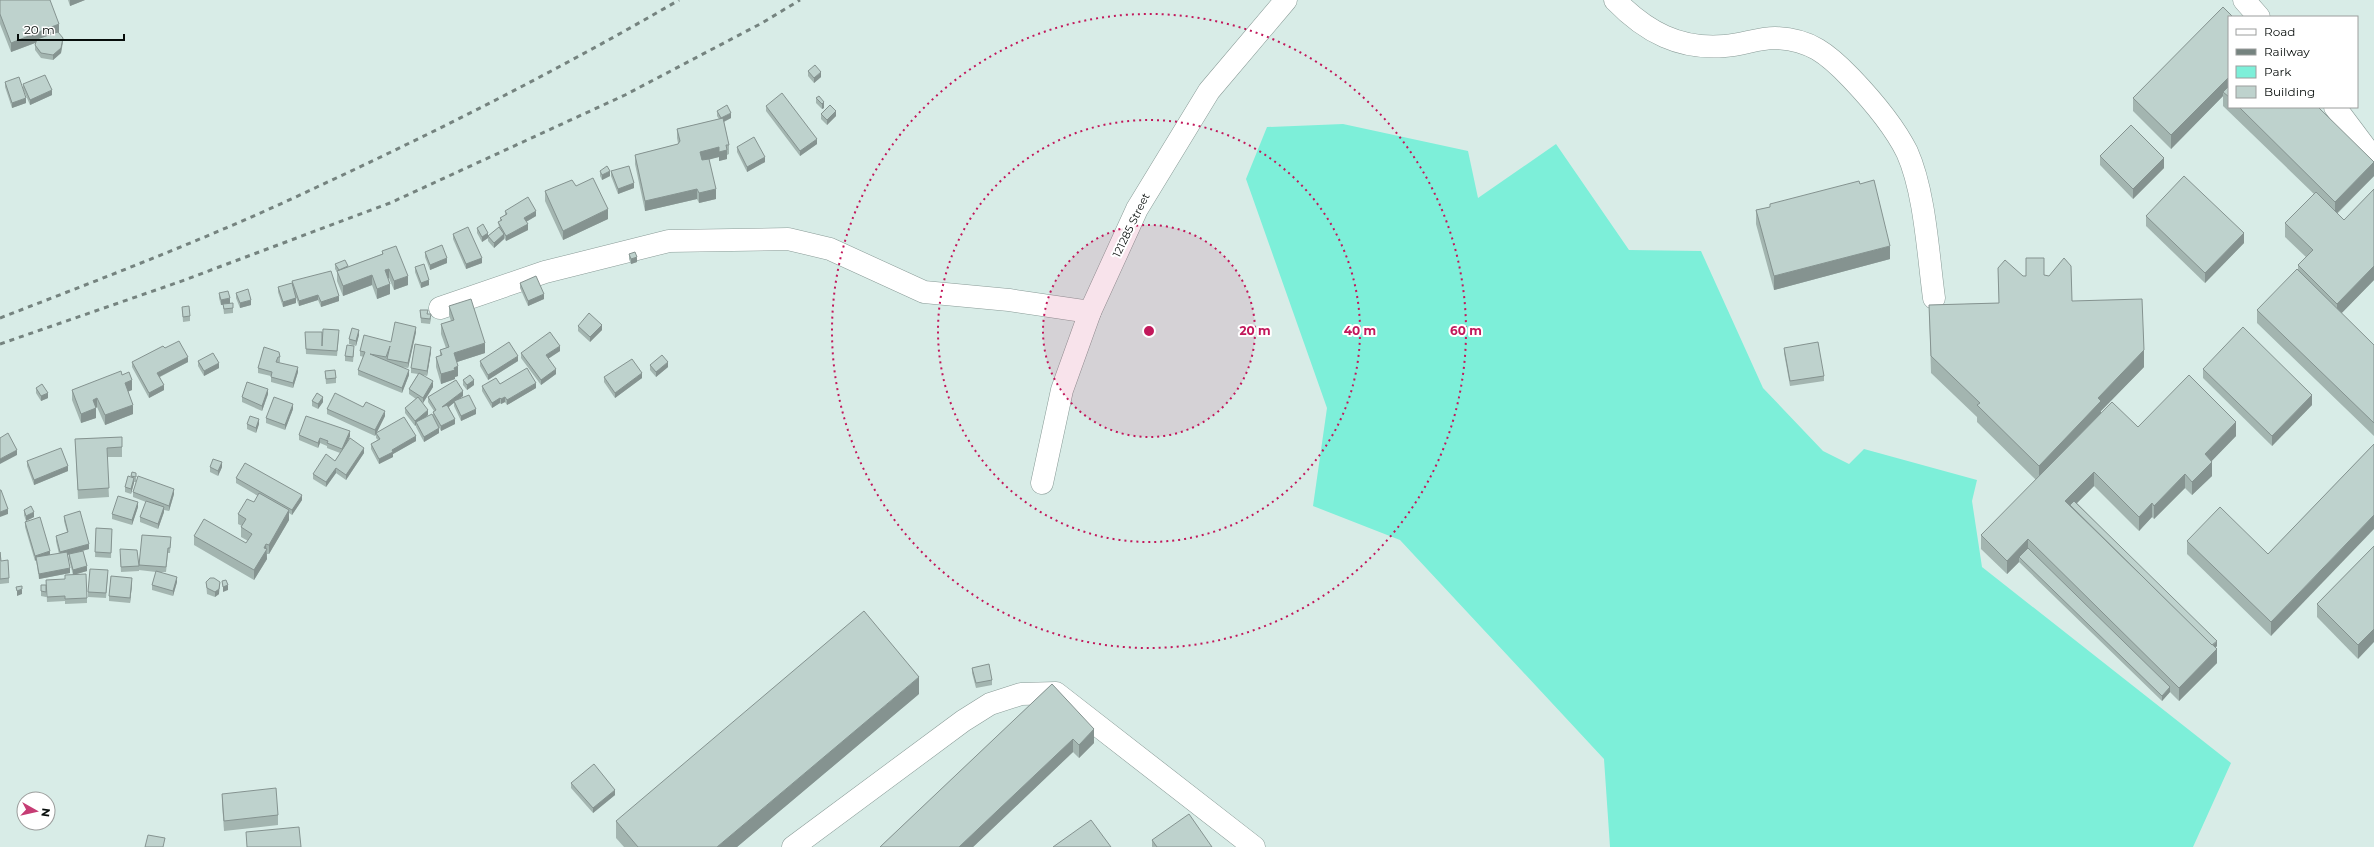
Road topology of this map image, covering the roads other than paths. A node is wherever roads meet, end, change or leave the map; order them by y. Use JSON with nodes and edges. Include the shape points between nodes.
{"nodes":[{"id":1,"x":1286,"y":0,"type":"edge"},
{"id":2,"x":1615,"y":0,"type":"edge"},
{"id":3,"x":2244,"y":0,"type":"edge"},
{"id":4,"x":2258,"y":16,"type":"edge"},
{"id":5,"x":2336,"y":108,"type":"edge"},
{"id":6,"x":2374,"y":159,"type":"edge"},
{"id":7,"x":1934,"y":298,"type":"dead end"},
{"id":8,"x":440,"y":308,"type":"dead end"},
{"id":9,"x":1090,"y":312,"type":"junction"},
{"id":10,"x":1042,"y":483,"type":"dead end"},
{"id":11,"x":793,"y":847,"type":"edge"},
{"id":12,"x":1254,"y":847,"type":"edge"}],
"edges":[{"from":1,"to":9,"type":"street","name":"121285 Street","via":[[1209,91],[1179,137],[1138,209]]},
{"from":2,"to":7,"type":"street","via":[[1666,39],[1693,47],[1725,46],[1775,38],[1806,44],[1819,49],[1832,59],[1869,96],[1888,120],[1907,153],[1920,198]]},
{"from":3,"to":4,"type":"street"},
{"from":5,"to":6,"type":"street"},
{"from":8,"to":9,"type":"street","via":[[545,272],[669,241],[788,239],[830,249],[924,292],[1009,300]]},
{"from":9,"to":10,"type":"street","name":"121285 Street","via":[[1062,390]]},
{"from":11,"to":12,"type":"street","via":[[990,704],[1022,694],[1056,693]]}]}
